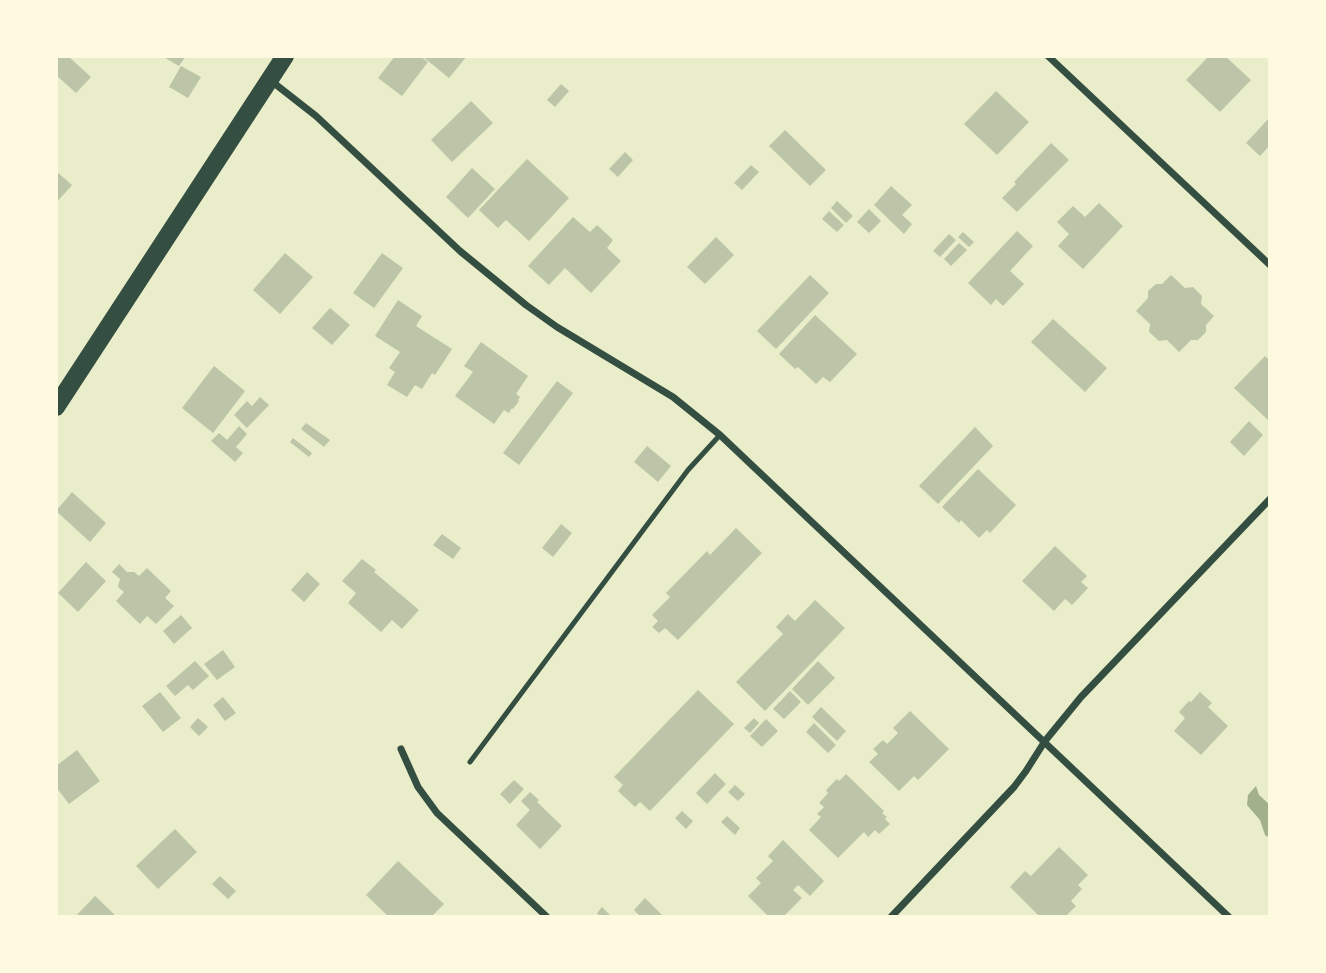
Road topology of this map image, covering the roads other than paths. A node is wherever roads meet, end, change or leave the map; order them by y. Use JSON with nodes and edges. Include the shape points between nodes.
{"nodes":[{"id":1,"x":285,"y":56,"type":"edge"},
{"id":2,"x":1048,"y":56,"type":"edge"},
{"id":3,"x":270,"y":79,"type":"junction"},
{"id":4,"x":1270,"y":265,"type":"edge"},
{"id":5,"x":56,"y":407,"type":"edge"},
{"id":6,"x":720,"y":435,"type":"junction"},
{"id":7,"x":1270,"y":499,"type":"edge"},
{"id":8,"x":1045,"y":741,"type":"junction"},
{"id":9,"x":401,"y":749,"type":"dead end"},
{"id":10,"x":470,"y":762,"type":"dead end"},
{"id":11,"x":547,"y":917,"type":"edge"},
{"id":12,"x":891,"y":917,"type":"edge"},
{"id":13,"x":1229,"y":917,"type":"edge"}],
"edges":[{"from":1,"to":3,"type":"main road"},
{"from":2,"to":4,"type":"street"},
{"from":3,"to":5,"type":"main road"},
{"from":3,"to":6,"type":"street","via":[[526,305],[673,397]]},
{"from":6,"to":8,"type":"street"},
{"from":6,"to":10,"type":"lane","via":[[688,470]]},
{"from":7,"to":8,"type":"street","via":[[1081,697]]},
{"from":8,"to":12,"type":"street","via":[[1014,787]]},
{"from":8,"to":13,"type":"street"},
{"from":9,"to":11,"type":"street","via":[[418,787],[438,813]]}]}
